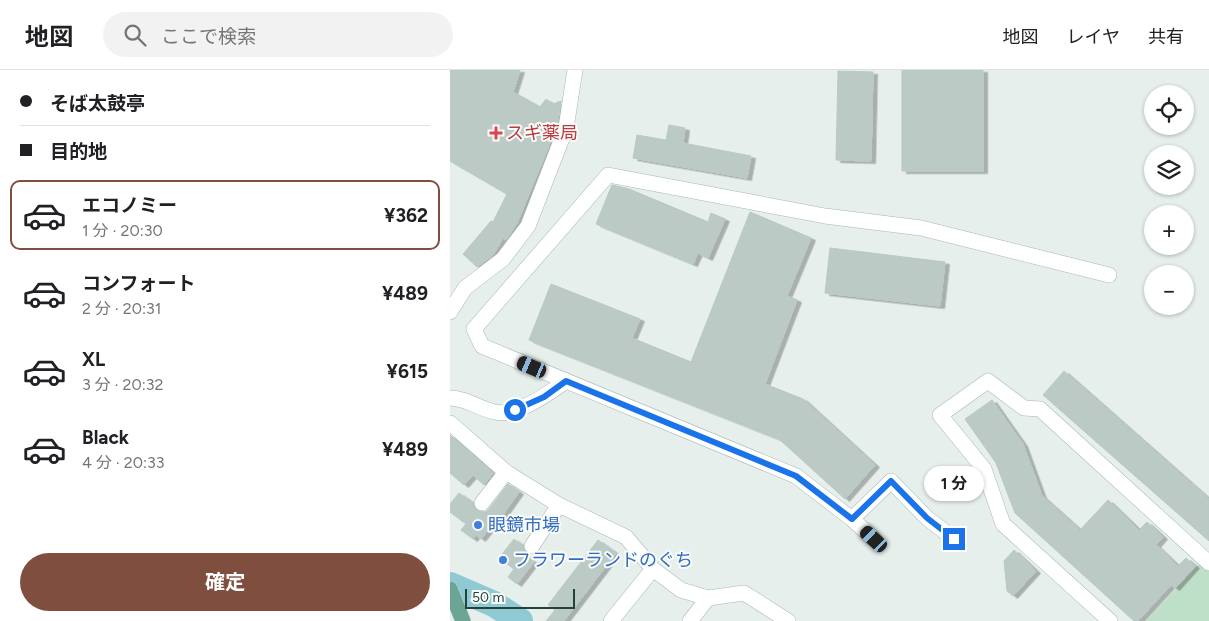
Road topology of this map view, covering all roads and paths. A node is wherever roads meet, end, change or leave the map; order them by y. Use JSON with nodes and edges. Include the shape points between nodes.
{"nodes":[{"id":1,"x":575,"y":70,"type":"edge"},
{"id":2,"x":1109,"y":275,"type":"dead end"},
{"id":3,"x":450,"y":312,"type":"edge"},
{"id":4,"x":566,"y":381,"type":"junction"},
{"id":5,"x":450,"y":398,"type":"edge"},
{"id":6,"x":450,"y":423,"type":"edge"},
{"id":7,"x":506,"y":472,"type":"junction"},
{"id":8,"x":482,"y":503,"type":"dead end"},
{"id":9,"x":559,"y":505,"type":"junction"},
{"id":10,"x":852,"y":519,"type":"junction"},
{"id":11,"x":874,"y":539,"type":"dead end"},
{"id":12,"x":954,"y":539,"type":"dead end"},
{"id":13,"x":532,"y":546,"type":"dead end"},
{"id":14,"x":1209,"y":563,"type":"edge"},
{"id":15,"x":654,"y":569,"type":"junction"},
{"id":16,"x":452,"y":597,"type":"edge"},
{"id":17,"x":708,"y":598,"type":"junction"},
{"id":18,"x":770,"y":616,"type":"edge"},
{"id":19,"x":463,"y":621,"type":"edge"},
{"id":20,"x":611,"y":621,"type":"edge"},
{"id":21,"x":690,"y":621,"type":"edge"},
{"id":22,"x":788,"y":621,"type":"edge"},
{"id":23,"x":1110,"y":621,"type":"edge"}],
"edges":[{"from":1,"to":3,"type":"street","via":[[566,128],[528,226],[503,259],[465,288]]},
{"from":2,"to":4,"type":"street","via":[[921,228],[825,216],[608,175],[474,329],[482,346]]},
{"from":4,"to":5,"type":"street","via":[[544,397],[515,410],[496,413],[460,398]]},
{"from":4,"to":10,"type":"street","via":[[796,476]]},
{"from":6,"to":7,"type":"street"},
{"from":7,"to":8,"type":"street"},
{"from":7,"to":9,"type":"street"},
{"from":9,"to":13,"type":"street"},
{"from":9,"to":15,"type":"street","via":[[626,537]]},
{"from":10,"to":11,"type":"street"},
{"from":10,"to":12,"type":"street","via":[[891,481],[927,518]]},
{"from":14,"to":23,"type":"street","via":[[1040,409],[1024,408],[988,381],[940,415],[984,469],[1003,524]]},
{"from":15,"to":17,"type":"street","via":[[682,590]]},
{"from":15,"to":20,"type":"street"},
{"from":16,"to":19,"type":"main road"},
{"from":17,"to":18,"type":"street","via":[[744,593]]},
{"from":17,"to":21,"type":"street"},
{"from":18,"to":22,"type":"street"}]}
